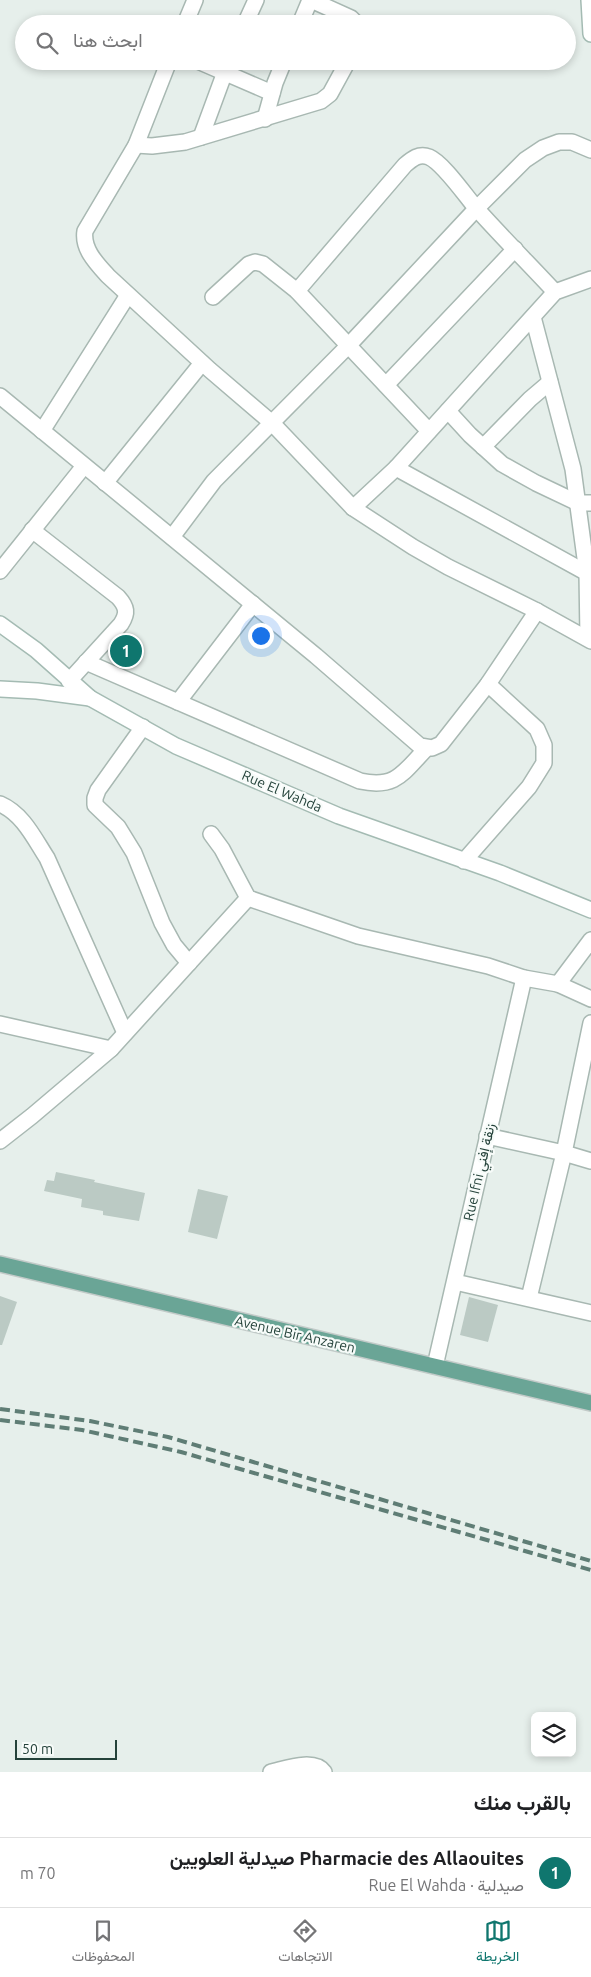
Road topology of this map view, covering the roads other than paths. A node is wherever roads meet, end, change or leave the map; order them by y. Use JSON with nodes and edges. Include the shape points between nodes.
{"nodes":[{"id":1,"x":195,"y":0,"type":"edge"},
{"id":2,"x":256,"y":0,"type":"edge"},
{"id":3,"x":311,"y":0,"type":"edge"},
{"id":4,"x":589,"y":0,"type":"edge"},
{"id":5,"x":189,"y":15,"type":"edge"},
{"id":6,"x":249,"y":15,"type":"edge"},
{"id":7,"x":304,"y":15,"type":"edge"},
{"id":8,"x":344,"y":15,"type":"edge"},
{"id":9,"x":591,"y":34,"type":"edge"},
{"id":10,"x":165,"y":70,"type":"edge"},
{"id":11,"x":225,"y":70,"type":"edge"},
{"id":12,"x":232,"y":70,"type":"edge"},
{"id":13,"x":281,"y":70,"type":"edge"},
{"id":14,"x":343,"y":70,"type":"edge"},
{"id":15,"x":272,"y":92,"type":"junction"},
{"id":16,"x":265,"y":119,"type":"junction"},
{"id":17,"x":201,"y":136,"type":"junction"},
{"id":18,"x":136,"y":144,"type":"junction"},
{"id":19,"x":591,"y":150,"type":"edge"},
{"id":20,"x":477,"y":208,"type":"junction"},
{"id":21,"x":515,"y":249,"type":"junction"},
{"id":22,"x":591,"y":279,"type":"edge"},
{"id":23,"x":296,"y":291,"type":"junction"},
{"id":24,"x":555,"y":292,"type":"junction"},
{"id":25,"x":128,"y":295,"type":"junction"},
{"id":26,"x":213,"y":297,"type":"dead end"},
{"id":27,"x":532,"y":317,"type":"junction"},
{"id":28,"x":348,"y":346,"type":"junction"},
{"id":29,"x":202,"y":362,"type":"junction"},
{"id":30,"x":550,"y":382,"type":"junction"},
{"id":31,"x":386,"y":385,"type":"junction"},
{"id":32,"x":0,"y":396,"type":"edge"},
{"id":33,"x":448,"y":411,"type":"junction"},
{"id":34,"x":272,"y":423,"type":"junction"},
{"id":35,"x":42,"y":431,"type":"junction"},
{"id":36,"x":430,"y":431,"type":"junction"},
{"id":37,"x":484,"y":447,"type":"junction"},
{"id":38,"x":84,"y":466,"type":"junction"},
{"id":39,"x":396,"y":468,"type":"junction"},
{"id":40,"x":106,"y":483,"type":"junction"},
{"id":41,"x":584,"y":503,"type":"edge"},
{"id":42,"x":353,"y":508,"type":"junction"},
{"id":43,"x":32,"y":530,"type":"junction"},
{"id":44,"x":172,"y":537,"type":"junction"},
{"id":45,"x":0,"y":571,"type":"edge"},
{"id":46,"x":587,"y":573,"type":"junction"},
{"id":47,"x":254,"y":604,"type":"junction"},
{"id":48,"x":537,"y":611,"type":"junction"},
{"id":49,"x":0,"y":624,"type":"edge"},
{"id":50,"x":589,"y":639,"type":"edge"},
{"id":51,"x":86,"y":662,"type":"junction"},
{"id":52,"x":69,"y":681,"type":"junction"},
{"id":53,"x":488,"y":684,"type":"junction"},
{"id":54,"x":0,"y":689,"type":"edge"},
{"id":55,"x":90,"y":698,"type":"junction"},
{"id":56,"x":178,"y":702,"type":"junction"},
{"id":57,"x":143,"y":727,"type":"junction"},
{"id":58,"x":426,"y":748,"type":"junction"},
{"id":59,"x":0,"y":804,"type":"edge"},
{"id":60,"x":211,"y":834,"type":"dead end"},
{"id":61,"x":464,"y":861,"type":"junction"},
{"id":62,"x":248,"y":898,"type":"junction"},
{"id":63,"x":591,"y":910,"type":"edge"},
{"id":64,"x":591,"y":940,"type":"edge"},
{"id":65,"x":188,"y":963,"type":"junction"},
{"id":66,"x":524,"y":978,"type":"junction"},
{"id":67,"x":558,"y":984,"type":"junction"},
{"id":68,"x":591,"y":999,"type":"edge"},
{"id":69,"x":591,"y":1023,"type":"edge"},
{"id":70,"x":0,"y":1024,"type":"edge"},
{"id":71,"x":125,"y":1033,"type":"junction"},
{"id":72,"x":111,"y":1049,"type":"junction"},
{"id":73,"x":488,"y":1136,"type":"junction"},
{"id":74,"x":0,"y":1140,"type":"edge"},
{"id":75,"x":564,"y":1153,"type":"junction"},
{"id":76,"x":591,"y":1161,"type":"edge"},
{"id":77,"x":0,"y":1264,"type":"edge"},
{"id":78,"x":455,"y":1282,"type":"junction"},
{"id":79,"x":529,"y":1298,"type":"junction"},
{"id":80,"x":591,"y":1313,"type":"edge"},
{"id":81,"x":435,"y":1366,"type":"junction"},
{"id":82,"x":591,"y":1403,"type":"edge"},
{"id":83,"x":271,"y":1772,"type":"edge"},
{"id":84,"x":324,"y":1772,"type":"edge"}],
"edges":[{"from":1,"to":5,"type":"street"},
{"from":2,"to":6,"type":"street"},
{"from":3,"to":7,"type":"street"},
{"from":3,"to":8,"type":"street"},
{"from":4,"to":9,"type":"street"},
{"from":10,"to":18,"type":"street"},
{"from":11,"to":17,"type":"street"},
{"from":12,"to":15,"type":"street"},
{"from":13,"to":15,"type":"street"},
{"from":14,"to":16,"type":"street","via":[[330,94],[321,101]]},
{"from":15,"to":16,"type":"street"},
{"from":16,"to":17,"type":"street"},
{"from":17,"to":18,"type":"street","via":[[165,145]]},
{"from":18,"to":25,"type":"street","via":[[85,231],[84,241],[98,265]]},
{"from":19,"to":20,"type":"street","via":[[572,142],[559,142],[543,148],[525,160]]},
{"from":20,"to":21,"type":"street"},
{"from":20,"to":23,"type":"street","via":[[438,164],[428,157],[418,156],[405,166]]},
{"from":20,"to":28,"type":"street"},
{"from":21,"to":24,"type":"street"},
{"from":21,"to":31,"type":"street"},
{"from":22,"to":24,"type":"street"},
{"from":23,"to":26,"type":"street","via":[[263,264],[255,262]]},
{"from":23,"to":28,"type":"street"},
{"from":24,"to":27,"type":"street"},
{"from":25,"to":29,"type":"street"},
{"from":25,"to":35,"type":"street"},
{"from":27,"to":30,"type":"street"},
{"from":27,"to":33,"type":"street"},
{"from":28,"to":31,"type":"street"},
{"from":28,"to":34,"type":"street"},
{"from":29,"to":34,"type":"street"},
{"from":29,"to":40,"type":"street"},
{"from":30,"to":37,"type":"street"},
{"from":30,"to":41,"type":"street"},
{"from":31,"to":36,"type":"street"},
{"from":32,"to":35,"type":"street"},
{"from":33,"to":36,"type":"street"},
{"from":33,"to":37,"type":"street"},
{"from":34,"to":42,"type":"street"},
{"from":34,"to":44,"type":"street","via":[[214,481]]},
{"from":35,"to":38,"type":"street"},
{"from":36,"to":39,"type":"street"},
{"from":37,"to":41,"type":"street","via":[[502,464],[536,483]]},
{"from":38,"to":40,"type":"street"},
{"from":38,"to":43,"type":"street"},
{"from":39,"to":42,"type":"street"},
{"from":39,"to":46,"type":"street"},
{"from":40,"to":44,"type":"street"},
{"from":41,"to":46,"type":"street"},
{"from":42,"to":48,"type":"street","via":[[413,548]]},
{"from":43,"to":45,"type":"street"},
{"from":43,"to":51,"type":"street","via":[[118,598],[127,610],[121,624]]},
{"from":44,"to":47,"type":"street"},
{"from":46,"to":50,"type":"street"},
{"from":47,"to":56,"type":"street"},
{"from":47,"to":58,"type":"street","via":[[414,743]]},
{"from":48,"to":50,"type":"street"},
{"from":48,"to":53,"type":"street"},
{"from":49,"to":52,"type":"street","name":"Rue El Wahda","via":[[36,650]]},
{"from":51,"to":52,"type":"street"},
{"from":51,"to":56,"type":"street"},
{"from":52,"to":55,"type":"street","name":"Rue El Wahda"},
{"from":53,"to":58,"type":"street","via":[[441,744]]},
{"from":53,"to":61,"type":"street","via":[[537,729],[544,745],[544,763],[520,799]]},
{"from":54,"to":55,"type":"street"},
{"from":55,"to":57,"type":"street","name":"Rue El Wahda"},
{"from":56,"to":58,"type":"street","via":[[360,781],[375,784],[393,782]]},
{"from":57,"to":61,"type":"street","name":"Rue El Wahda","via":[[176,746],[339,816]]},
{"from":57,"to":65,"type":"street","via":[[98,790],[95,805],[118,827],[134,853],[162,924]]},
{"from":59,"to":71,"type":"street","via":[[15,813],[47,858]]},
{"from":60,"to":62,"type":"street"},
{"from":61,"to":63,"type":"street","name":"Rue El Wahda"},
{"from":62,"to":65,"type":"street"},
{"from":62,"to":66,"type":"street","via":[[358,936],[488,966]]},
{"from":64,"to":67,"type":"street"},
{"from":65,"to":71,"type":"street"},
{"from":66,"to":67,"type":"street"},
{"from":66,"to":73,"type":"street","name":"Rue Ifni زنقة إفني"},
{"from":67,"to":68,"type":"street"},
{"from":69,"to":75,"type":"street"},
{"from":70,"to":72,"type":"street"},
{"from":71,"to":72,"type":"street"},
{"from":72,"to":74,"type":"street"},
{"from":73,"to":75,"type":"street"},
{"from":73,"to":78,"type":"street","name":"Rue Ifni زنقة إفني"},
{"from":75,"to":76,"type":"street"},
{"from":75,"to":79,"type":"street"},
{"from":77,"to":81,"type":"main road","name":"Avenue Bir Anzaren"},
{"from":78,"to":79,"type":"street"},
{"from":78,"to":81,"type":"street","name":"Rue Ifni زنقة إفني"},
{"from":79,"to":80,"type":"street"},
{"from":81,"to":82,"type":"main road","name":"Avenue Bir Anzaren"},
{"from":83,"to":84,"type":"street","via":[[318,1766]]}]}
